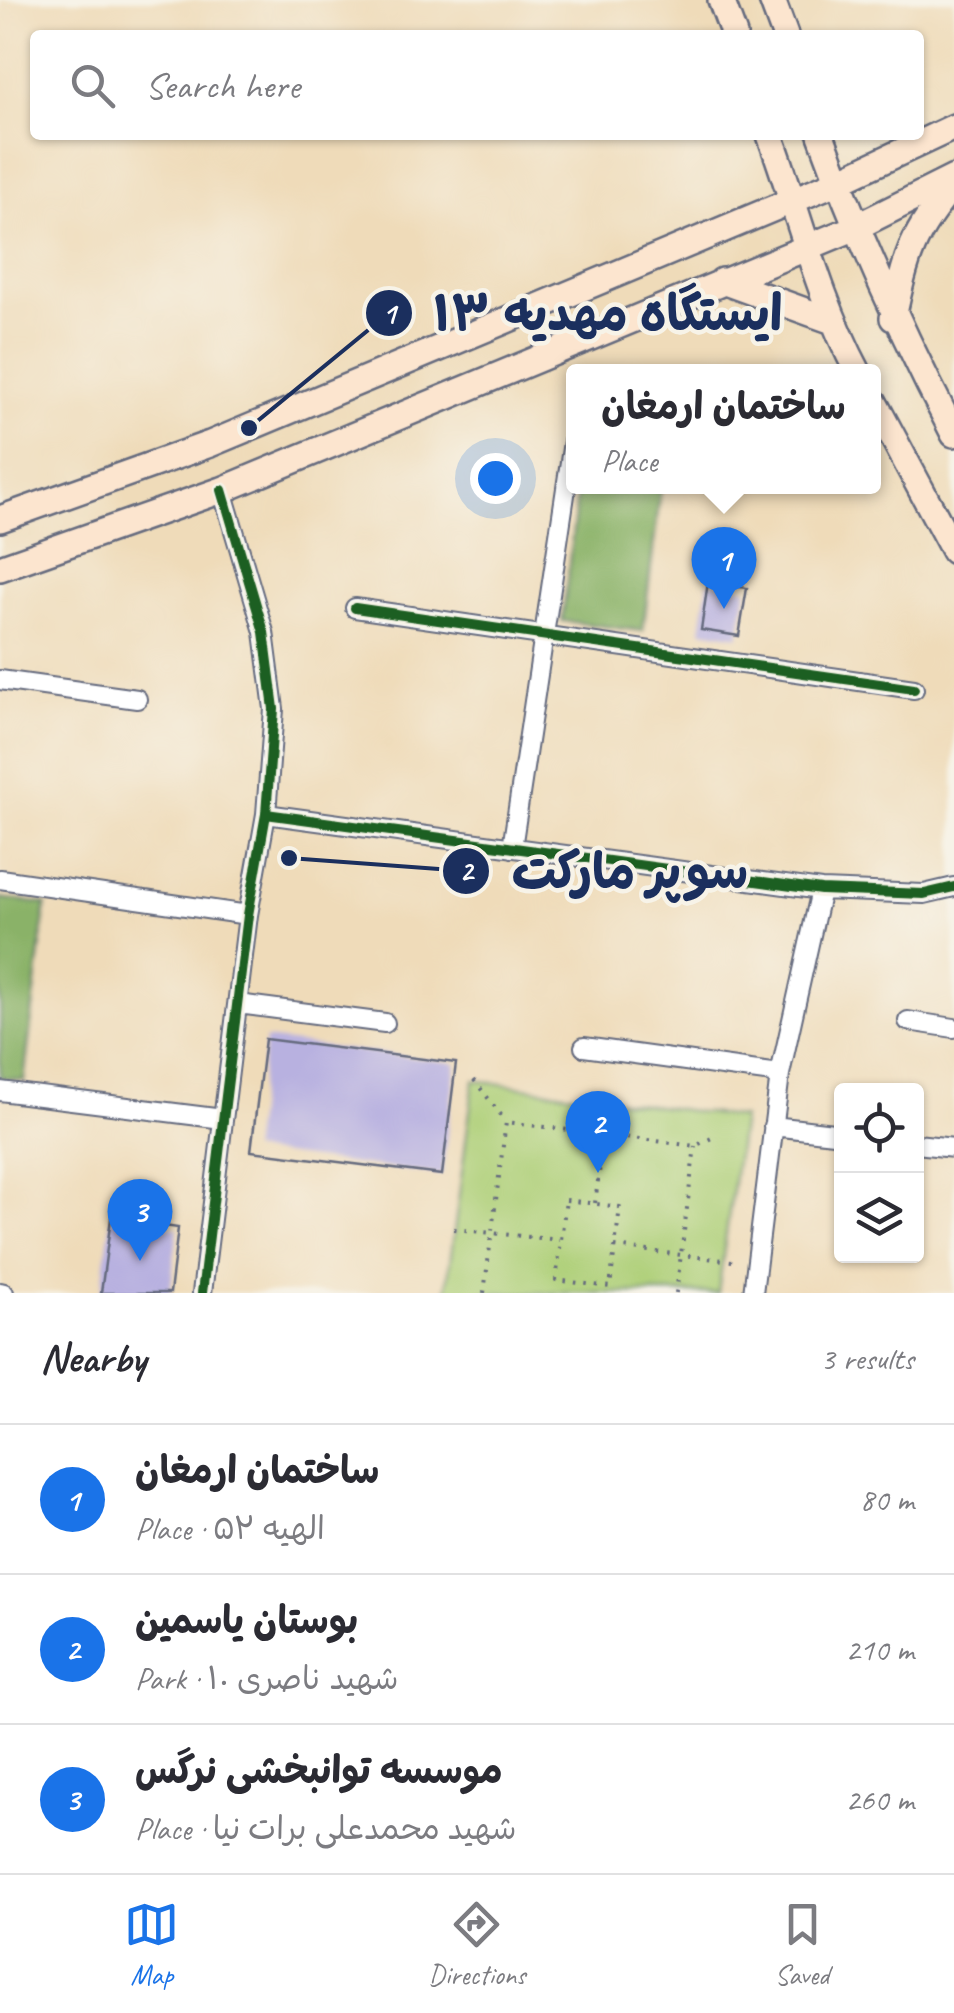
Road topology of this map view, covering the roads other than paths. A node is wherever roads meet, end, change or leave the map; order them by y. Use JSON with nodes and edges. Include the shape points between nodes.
{"nodes":[{"id":1,"x":721,"y":0,"type":"edge"},
{"id":2,"x":772,"y":0,"type":"edge"},
{"id":3,"x":732,"y":30,"type":"edge"},
{"id":4,"x":783,"y":30,"type":"edge"},
{"id":5,"x":954,"y":127,"type":"edge"},
{"id":6,"x":772,"y":140,"type":"edge"},
{"id":7,"x":823,"y":140,"type":"edge"},
{"id":8,"x":839,"y":181,"type":"junction"},
{"id":9,"x":954,"y":182,"type":"edge"},
{"id":10,"x":792,"y":200,"type":"junction"},
{"id":11,"x":854,"y":228,"type":"junction"},
{"id":12,"x":810,"y":246,"type":"junction"},
{"id":13,"x":722,"y":281,"type":"junction"},
{"id":14,"x":893,"y":318,"type":"junction"},
{"id":15,"x":830,"y":320,"type":"junction"},
{"id":16,"x":854,"y":364,"type":"edge"},
{"id":17,"x":881,"y":415,"type":"edge"},
{"id":18,"x":954,"y":434,"type":"edge"},
{"id":19,"x":566,"y":485,"type":"edge"},
{"id":20,"x":222,"y":490,"type":"junction"},
{"id":21,"x":0,"y":519,"type":"edge"},
{"id":22,"x":954,"y":552,"type":"edge"},
{"id":23,"x":0,"y":568,"type":"edge"},
{"id":24,"x":355,"y":608,"type":"dead end"},
{"id":25,"x":542,"y":635,"type":"junction"},
{"id":26,"x":0,"y":680,"type":"edge"},
{"id":27,"x":914,"y":689,"type":"dead end"},
{"id":28,"x":137,"y":699,"type":"dead end"},
{"id":29,"x":266,"y":814,"type":"junction"},
{"id":30,"x":512,"y":848,"type":"junction"},
{"id":31,"x":0,"y":880,"type":"edge"},
{"id":32,"x":954,"y":887,"type":"edge"},
{"id":33,"x":821,"y":890,"type":"junction"},
{"id":34,"x":248,"y":915,"type":"junction"},
{"id":35,"x":238,"y":1004,"type":"junction"},
{"id":36,"x":908,"y":1022,"type":"dead end"},
{"id":37,"x":385,"y":1023,"type":"dead end"},
{"id":38,"x":954,"y":1028,"type":"edge"},
{"id":39,"x":584,"y":1047,"type":"dead end"},
{"id":40,"x":780,"y":1074,"type":"junction"},
{"id":41,"x":0,"y":1092,"type":"edge"},
{"id":42,"x":223,"y":1119,"type":"junction"},
{"id":43,"x":773,"y":1126,"type":"junction"},
{"id":44,"x":834,"y":1133,"type":"edge"},
{"id":45,"x":924,"y":1145,"type":"edge"},
{"id":46,"x":954,"y":1148,"type":"edge"},
{"id":47,"x":202,"y":1293,"type":"edge"},
{"id":48,"x":753,"y":1293,"type":"edge"}],
"edges":[{"from":1,"to":3,"type":"main road"},
{"from":2,"to":4,"type":"main road"},
{"from":5,"to":8,"type":"main road"},
{"from":6,"to":10,"type":"main road"},
{"from":7,"to":8,"type":"main road"},
{"from":8,"to":10,"type":"main road"},
{"from":8,"to":11,"type":"main road"},
{"from":9,"to":11,"type":"main road"},
{"from":9,"to":14,"type":"main road","via":[[922,222],[908,253]]},
{"from":10,"to":12,"type":"main road"},
{"from":10,"to":21,"type":"main road","via":[[210,444]]},
{"from":11,"to":12,"type":"main road"},
{"from":11,"to":14,"type":"main road"},
{"from":12,"to":13,"type":"main road"},
{"from":12,"to":15,"type":"main road"},
{"from":13,"to":15,"type":"main road"},
{"from":13,"to":20,"type":"main road"},
{"from":14,"to":18,"type":"main road"},
{"from":15,"to":16,"type":"main road"},
{"from":17,"to":22,"type":"main road"},
{"from":19,"to":25,"type":"street"},
{"from":20,"to":23,"type":"main road"},
{"from":20,"to":29,"type":"street","via":[[264,632],[274,709]]},
{"from":24,"to":25,"type":"street"},
{"from":25,"to":27,"type":"street"},
{"from":25,"to":30,"type":"street"},
{"from":26,"to":28,"type":"street"},
{"from":29,"to":30,"type":"street"},
{"from":29,"to":34,"type":"street"},
{"from":30,"to":33,"type":"street"},
{"from":31,"to":34,"type":"street"},
{"from":32,"to":33,"type":"street","via":[[924,894]]},
{"from":33,"to":40,"type":"street"},
{"from":34,"to":35,"type":"street"},
{"from":35,"to":37,"type":"street"},
{"from":35,"to":42,"type":"street"},
{"from":36,"to":38,"type":"street"},
{"from":39,"to":40,"type":"street"},
{"from":40,"to":43,"type":"street"},
{"from":41,"to":42,"type":"street"},
{"from":42,"to":47,"type":"street"},
{"from":43,"to":44,"type":"street"},
{"from":43,"to":48,"type":"street"},
{"from":45,"to":46,"type":"street"}]}
